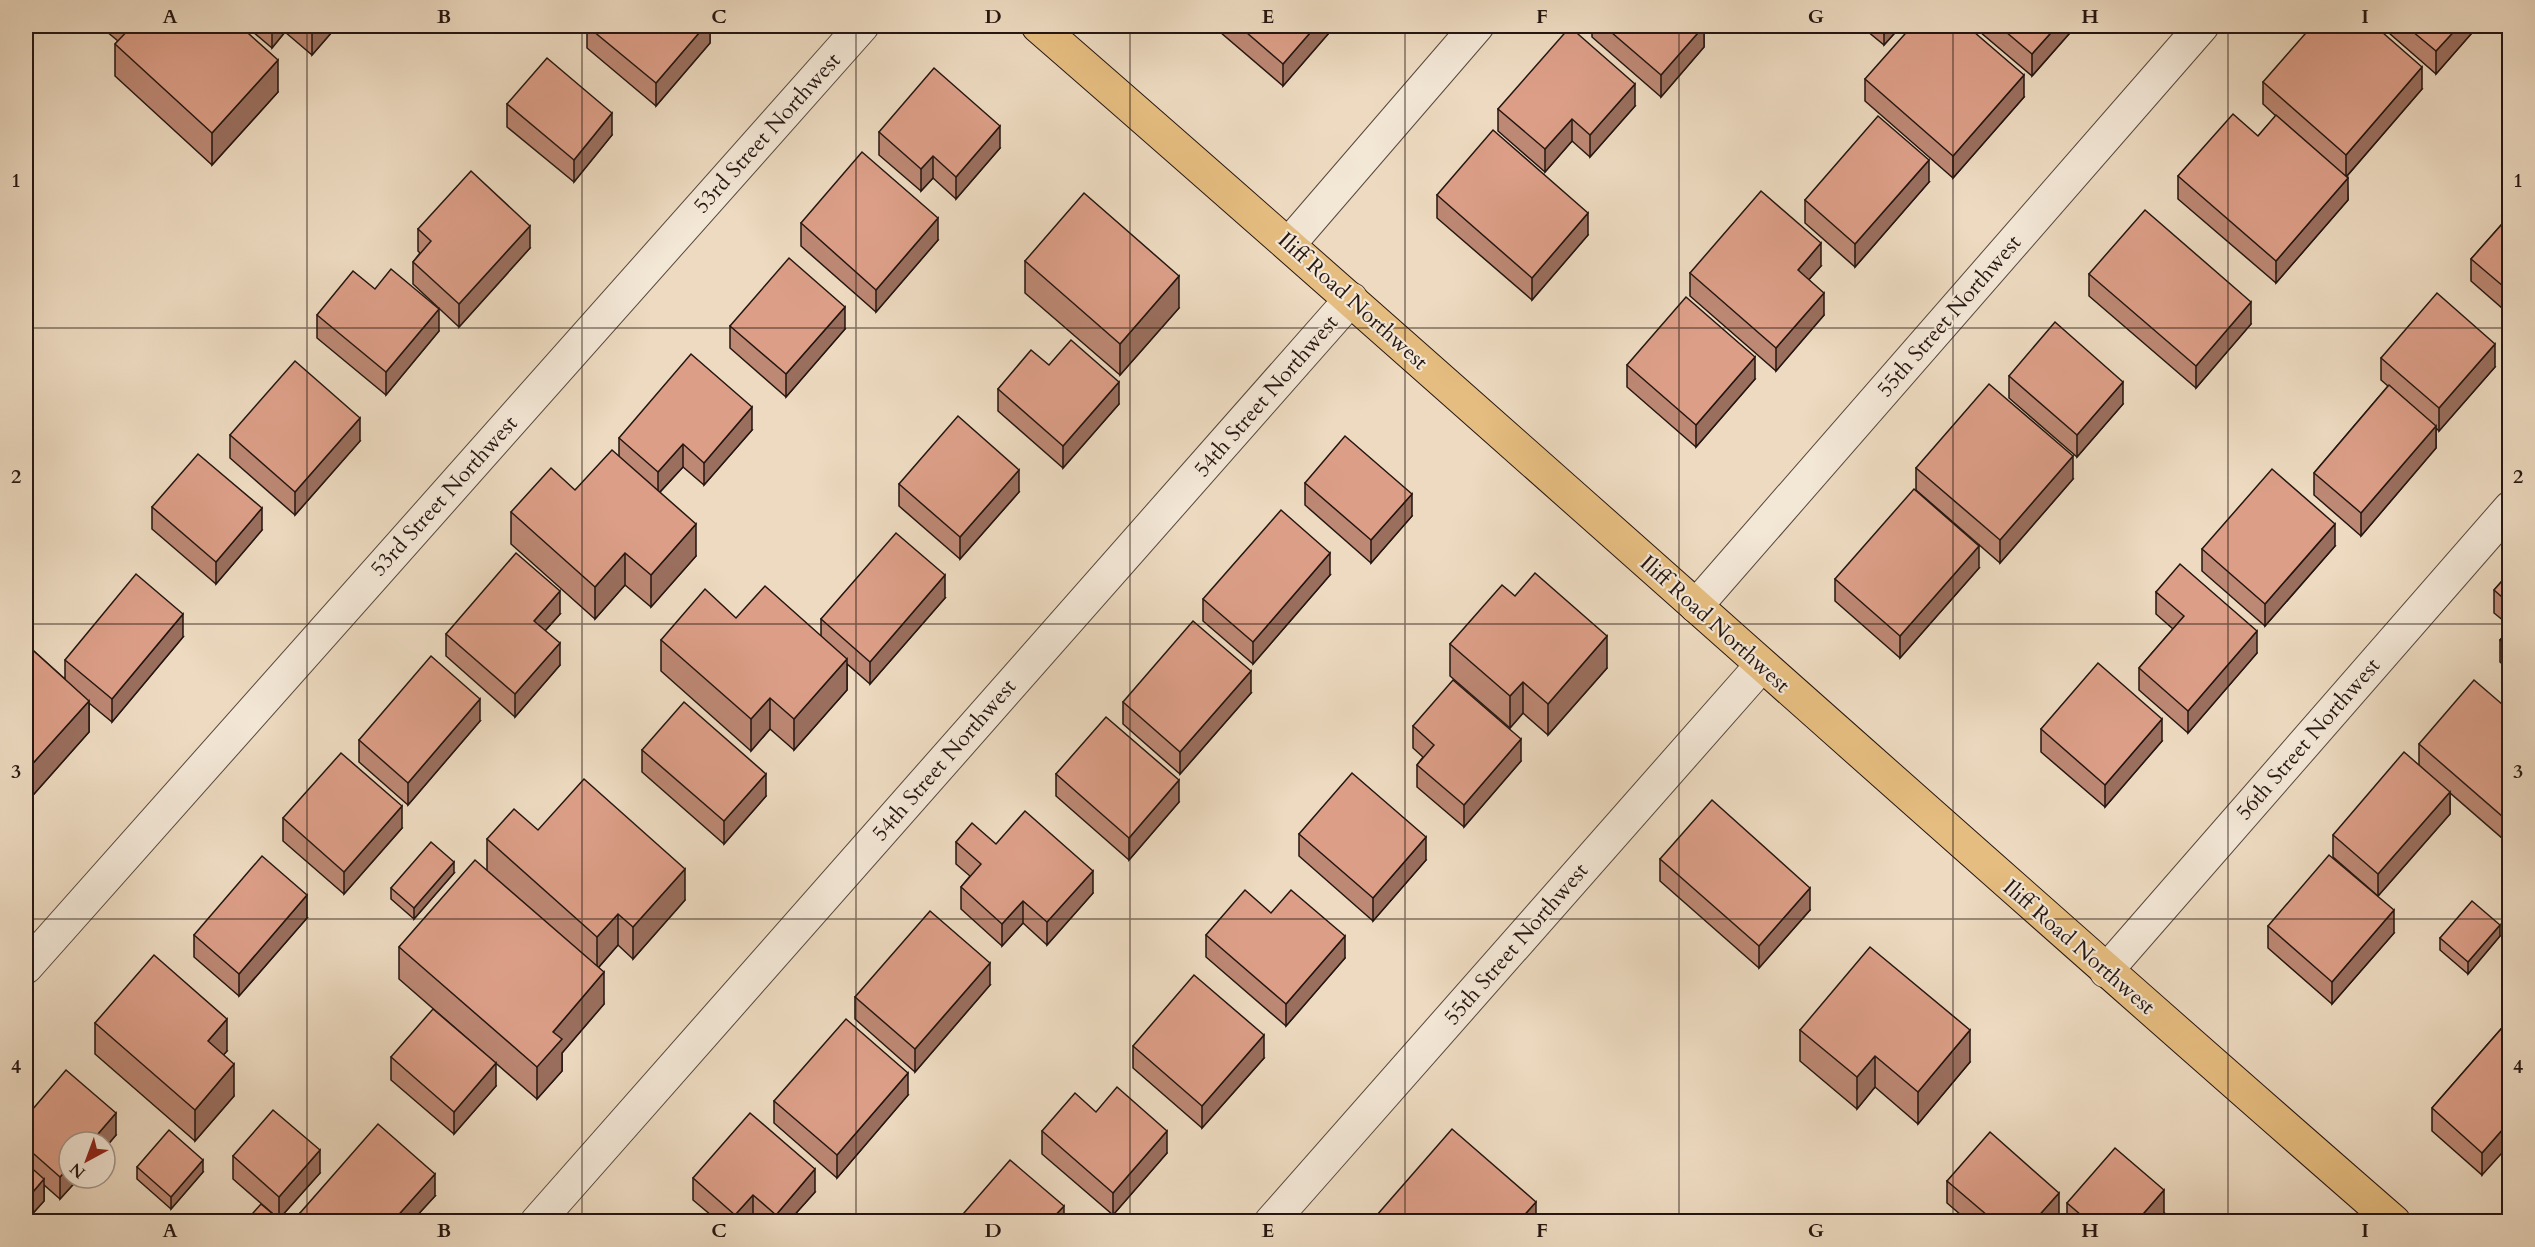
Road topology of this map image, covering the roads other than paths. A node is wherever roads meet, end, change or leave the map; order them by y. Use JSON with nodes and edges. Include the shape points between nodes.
{"nodes":[{"id":1,"x":862,"y":26,"type":"edge"},
{"id":2,"x":1038,"y":26,"type":"edge"},
{"id":3,"x":1477,"y":26,"type":"edge"},
{"id":4,"x":2202,"y":26,"type":"edge"},
{"id":5,"x":1289,"y":244,"type":"junction"},
{"id":6,"x":1351,"y":299,"type":"junction"},
{"id":7,"x":2510,"y":508,"type":"edge"},
{"id":8,"x":1696,"y":606,"type":"junction"},
{"id":9,"x":1761,"y":666,"type":"junction"},
{"id":10,"x":26,"y":967,"type":"edge"},
{"id":11,"x":2106,"y":971,"type":"junction"},
{"id":12,"x":537,"y":1221,"type":"edge"},
{"id":13,"x":1271,"y":1221,"type":"edge"},
{"id":14,"x":2394,"y":1221,"type":"edge"}],
"edges":[{"from":1,"to":10,"type":"street","name":"53rd Street Northwest"},
{"from":2,"to":5,"type":"main road","name":"Iliff Road Northwest"},
{"from":3,"to":5,"type":"street"},
{"from":4,"to":8,"type":"street","name":"55th Street Northwest"},
{"from":5,"to":6,"type":"main road","name":"Iliff Road Northwest"},
{"from":6,"to":8,"type":"main road","name":"Iliff Road Northwest"},
{"from":6,"to":12,"type":"street","name":"54th Street Northwest"},
{"from":7,"to":11,"type":"street","name":"56th Street Northwest"},
{"from":8,"to":9,"type":"main road","name":"Iliff Road Northwest"},
{"from":9,"to":11,"type":"main road","name":"Iliff Road Northwest"},
{"from":9,"to":13,"type":"street","name":"55th Street Northwest"},
{"from":11,"to":14,"type":"main road","name":"Iliff Road Northwest"}]}
